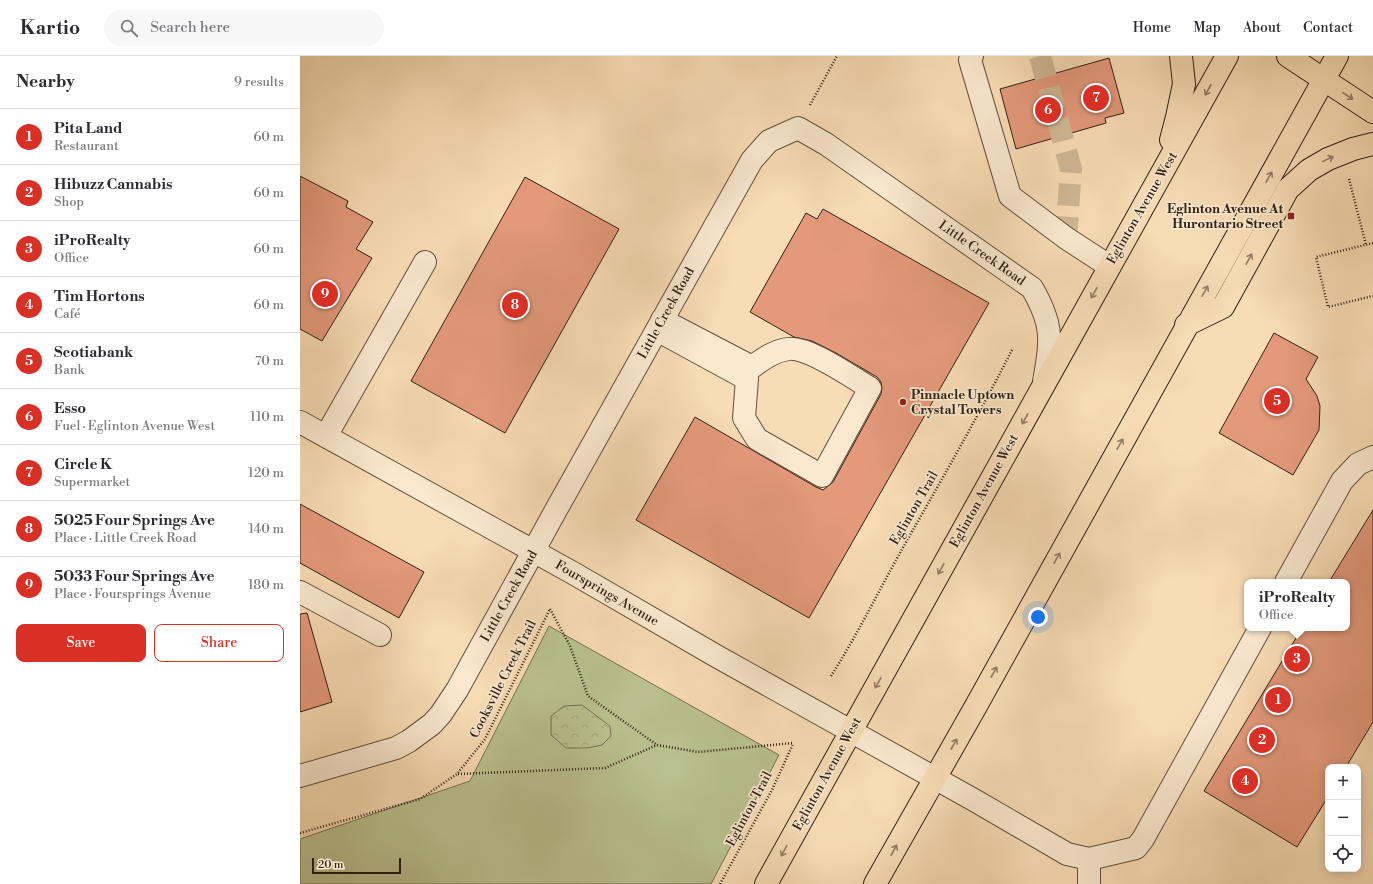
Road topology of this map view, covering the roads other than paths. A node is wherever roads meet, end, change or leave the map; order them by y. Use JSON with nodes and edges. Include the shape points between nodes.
{"nodes":[{"id":1,"x":972,"y":56,"type":"edge"},
{"id":2,"x":1181,"y":56,"type":"edge"},
{"id":3,"x":1227,"y":56,"type":"edge"},
{"id":4,"x":1288,"y":56,"type":"edge"},
{"id":5,"x":1337,"y":56,"type":"edge"},
{"id":6,"x":1324,"y":79,"type":"junction"},
{"id":7,"x":1373,"y":112,"type":"edge"},
{"id":8,"x":1373,"y":144,"type":"edge"},
{"id":9,"x":1162,"y":174,"type":"junction"},
{"id":10,"x":425,"y":262,"type":"dead end"},
{"id":11,"x":1109,"y":266,"type":"junction"},
{"id":12,"x":659,"y":325,"type":"junction"},
{"id":13,"x":1186,"y":325,"type":"junction"},
{"id":14,"x":1044,"y":385,"type":"junction"},
{"id":15,"x":300,"y":422,"type":"edge"},
{"id":16,"x":326,"y":436,"type":"junction"},
{"id":17,"x":1373,"y":457,"type":"edge"},
{"id":18,"x":533,"y":552,"type":"junction"},
{"id":19,"x":1288,"y":579,"type":"edge"},
{"id":20,"x":300,"y":592,"type":"edge"},
{"id":21,"x":1258,"y":631,"type":"edge"},
{"id":22,"x":380,"y":634,"type":"dead end"},
{"id":23,"x":850,"y":731,"type":"junction"},
{"id":24,"x":300,"y":776,"type":"edge"},
{"id":25,"x":934,"y":778,"type":"junction"},
{"id":26,"x":1089,"y":859,"type":"junction"},
{"id":27,"x":766,"y":884,"type":"edge"},
{"id":28,"x":875,"y":884,"type":"edge"},
{"id":29,"x":1089,"y":884,"type":"edge"}],
"edges":[{"from":1,"to":11,"type":"street","via":[[970,60],[1010,196]]},
{"from":2,"to":9,"type":"main road","via":[[1184,84]]},
{"from":3,"to":9,"type":"main road","name":"Eglinton Avenue West","one_way":true},
{"from":4,"to":6,"type":"main road"},
{"from":5,"to":6,"type":"main road"},
{"from":6,"to":7,"type":"main road","one_way":true},
{"from":13,"to":6,"type":"main road","one_way":true},
{"from":13,"to":8,"type":"main road","one_way":true,"via":[[1223,307],[1288,189],[1309,170],[1328,159]]},
{"from":9,"to":11,"type":"main road","name":"Eglinton Avenue West"},
{"from":10,"to":16,"type":"street"},
{"from":11,"to":14,"type":"main road","name":"Eglinton Avenue West","one_way":true},
{"from":12,"to":12,"type":"street","via":[[747,379],[744,418],[757,439],[822,476],[870,388],[806,352],[789,348],[770,354],[752,367]]},
{"from":12,"to":14,"type":"street","name":"Little Creek Road","via":[[752,160],[769,141],[798,128],[826,144],[1032,288],[1042,305],[1050,337]]},
{"from":12,"to":18,"type":"street","name":"Little Creek Road"},
{"from":25,"to":13,"type":"main road","one_way":true},
{"from":14,"to":23,"type":"main road","name":"Eglinton Avenue West","one_way":true},
{"from":15,"to":16,"type":"street","name":"Foursprings Avenue"},
{"from":16,"to":18,"type":"street","name":"Foursprings Avenue"},
{"from":17,"to":19,"type":"street","via":[[1358,464],[1342,481]]},
{"from":18,"to":23,"type":"street","name":"Foursprings Avenue"},
{"from":18,"to":24,"type":"street","name":"Little Creek Road","via":[[457,690],[432,724],[396,748]]},
{"from":20,"to":22,"type":"street"},
{"from":21,"to":26,"type":"street","via":[[1143,839],[1136,848]]},
{"from":23,"to":25,"type":"street","name":"Foursprings Avenue"},
{"from":23,"to":27,"type":"main road","name":"Eglinton Avenue West","one_way":true},
{"from":25,"to":26,"type":"street","name":"Foursprings Avenue","via":[[1067,854]]},
{"from":28,"to":25,"type":"main road","one_way":true},
{"from":26,"to":29,"type":"street"}]}
